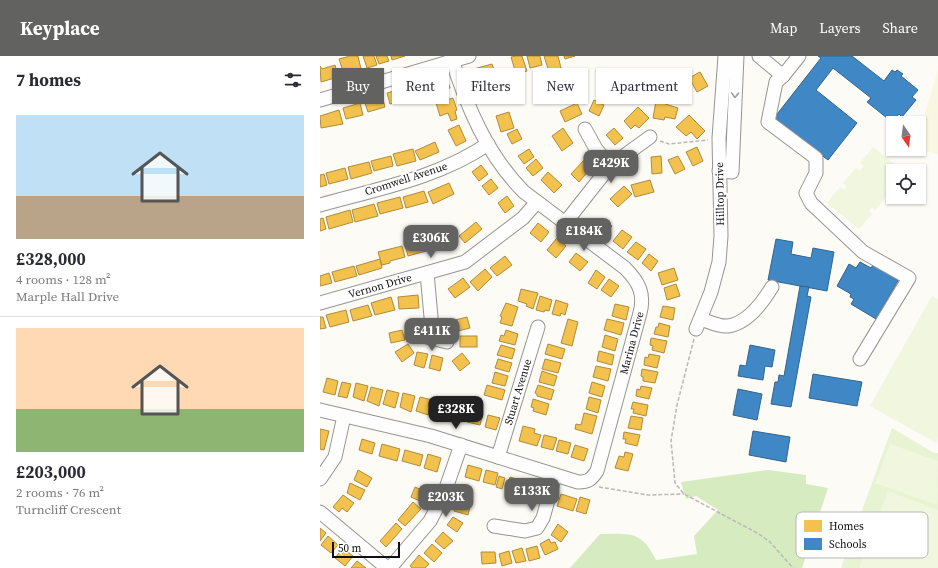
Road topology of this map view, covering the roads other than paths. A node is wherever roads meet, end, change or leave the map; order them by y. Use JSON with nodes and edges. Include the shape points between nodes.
{"nodes":[{"id":1,"x":470,"y":56,"type":"edge"},
{"id":2,"x":724,"y":56,"type":"edge"},
{"id":3,"x":737,"y":56,"type":"edge"},
{"id":4,"x":759,"y":56,"type":"edge"},
{"id":5,"x":799,"y":56,"type":"edge"},
{"id":6,"x":452,"y":58,"type":"edge"},
{"id":7,"x":783,"y":76,"type":"junction"},
{"id":8,"x":320,"y":100,"type":"edge"},
{"id":9,"x":585,"y":129,"type":"dead end"},
{"id":10,"x":653,"y":136,"type":"road end"},
{"id":11,"x":488,"y":144,"type":"junction"},
{"id":12,"x":610,"y":166,"type":"junction"},
{"id":13,"x":719,"y":171,"type":"junction"},
{"id":14,"x":537,"y":202,"type":"junction"},
{"id":15,"x":320,"y":205,"type":"edge"},
{"id":16,"x":565,"y":222,"type":"junction"},
{"id":17,"x":427,"y":273,"type":"junction"},
{"id":18,"x":772,"y":287,"type":"dead end"},
{"id":19,"x":320,"y":303,"type":"edge"},
{"id":20,"x":538,"y":327,"type":"dead end"},
{"id":21,"x":447,"y":342,"type":"dead end"},
{"id":22,"x":860,"y":359,"type":"dead end"},
{"id":23,"x":320,"y":410,"type":"edge"},
{"id":24,"x":344,"y":416,"type":"junction"},
{"id":25,"x":461,"y":445,"type":"junction"},
{"id":26,"x":498,"y":457,"type":"junction"},
{"id":27,"x":555,"y":475,"type":"junction"},
{"id":28,"x":320,"y":478,"type":"edge"},
{"id":29,"x":320,"y":512,"type":"edge"},
{"id":30,"x":497,"y":524,"type":"dead end"},
{"id":31,"x":387,"y":568,"type":"edge"},
{"id":32,"x":390,"y":568,"type":"edge"}],
"edges":[{"from":1,"to":6,"type":"street"},
{"from":2,"to":13,"type":"street","name":"Hilltop Drive"},
{"from":3,"to":13,"type":"street","one_way":true,"via":[[732,172]]},
{"from":4,"to":7,"type":"street"},
{"from":5,"to":7,"type":"street"},
{"from":6,"to":8,"type":"street"},
{"from":6,"to":11,"type":"street","name":"Marina Drive"},
{"from":7,"to":22,"type":"street","via":[[776,82],[768,122],[816,158],[817,168],[807,189],[808,198],[858,248],[909,278]]},
{"from":9,"to":12,"type":"street","via":[[596,149]]},
{"from":10,"to":12,"type":"street"},
{"from":11,"to":14,"type":"street","name":"Marina Drive","via":[[512,181]]},
{"from":11,"to":15,"type":"street","name":"Cromwell Avenue","via":[[464,159],[433,172]]},
{"from":12,"to":16,"type":"street"},
{"from":13,"to":18,"type":"street","name":"Hilltop Drive","via":[[721,236],[718,262],[711,292],[699,324],[729,326],[738,323],[760,304]]},
{"from":14,"to":16,"type":"street","name":"Marina Drive"},
{"from":14,"to":17,"type":"street","name":"Vernon Drive","via":[[523,218],[474,256],[456,265]]},
{"from":16,"to":27,"type":"street","name":"Marina Drive","via":[[632,275],[638,284],[643,302],[597,471],[587,482]]},
{"from":17,"to":19,"type":"street","name":"Vernon Drive"},
{"from":17,"to":21,"type":"street","via":[[428,338]]},
{"from":20,"to":26,"type":"street","name":"Stuart Avenue"},
{"from":23,"to":24,"type":"street"},
{"from":24,"to":25,"type":"street"},
{"from":24,"to":28,"type":"street","via":[[335,457]]},
{"from":25,"to":26,"type":"street"},
{"from":25,"to":32,"type":"street","via":[[444,494],[430,521]]},
{"from":26,"to":27,"type":"street"},
{"from":27,"to":30,"type":"street","via":[[543,518],[537,528],[525,531]]},
{"from":29,"to":31,"type":"street"}]}
